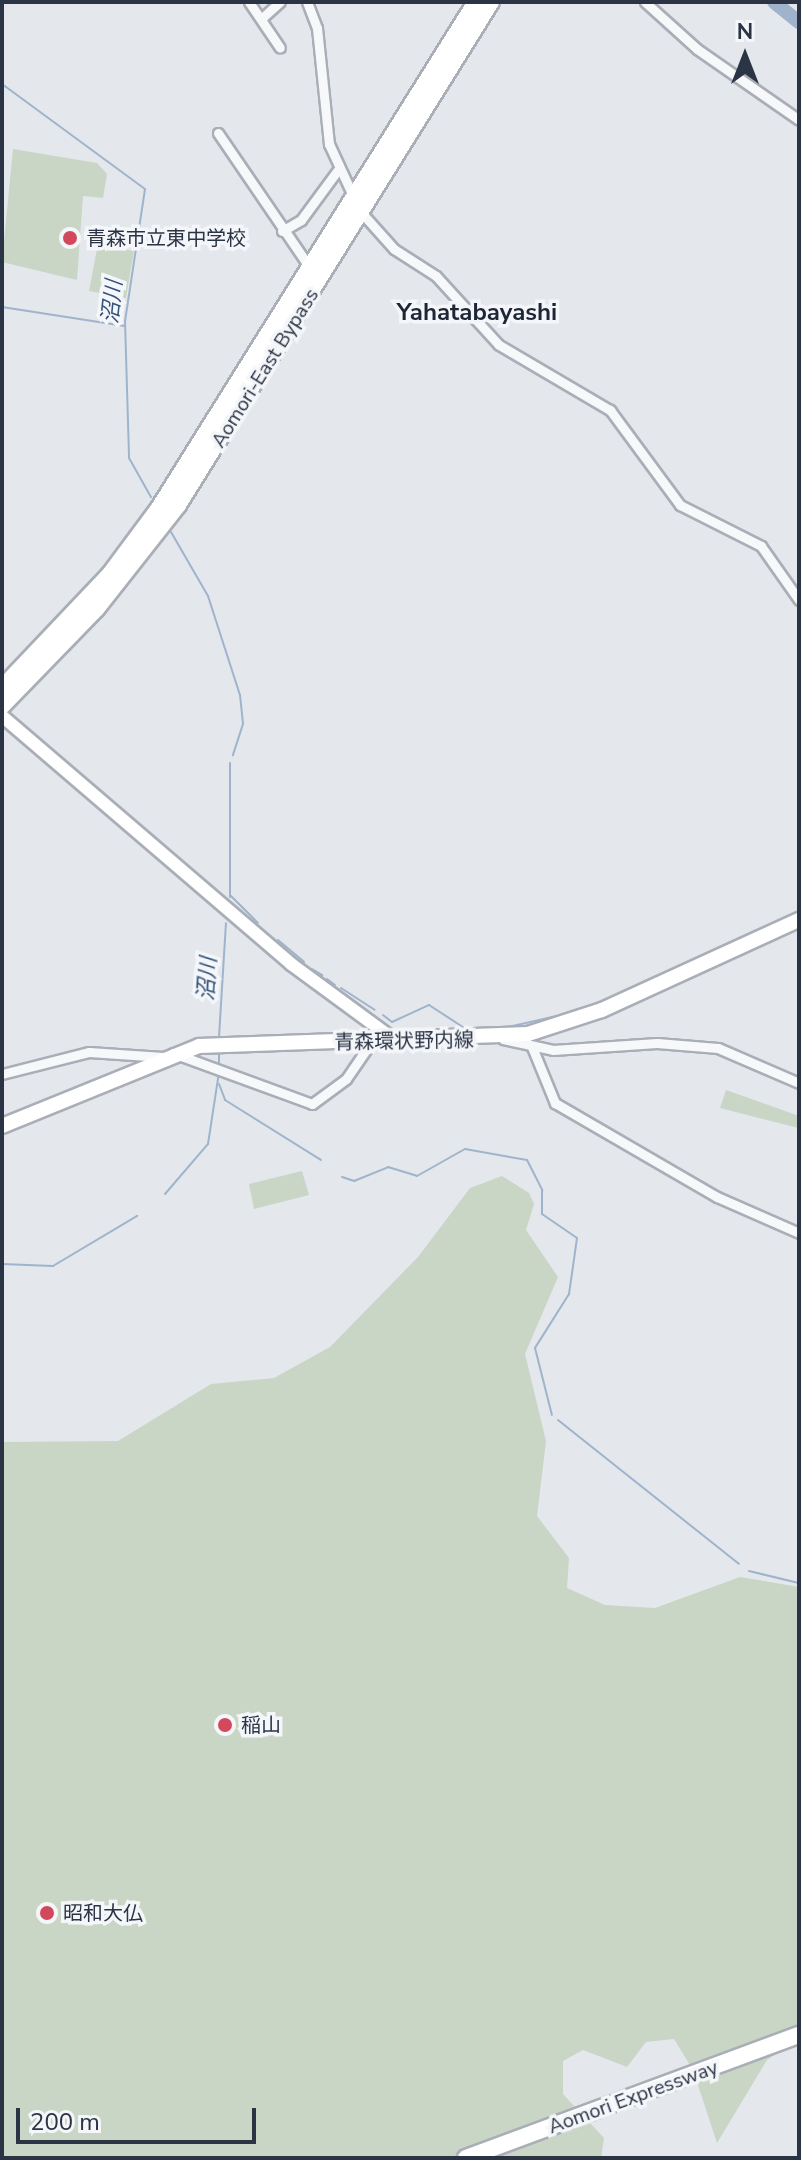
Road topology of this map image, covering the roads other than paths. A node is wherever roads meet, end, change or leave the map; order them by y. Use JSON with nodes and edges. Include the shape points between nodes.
{"nodes":[{"id":1,"x":249,"y":2,"type":"edge"},
{"id":2,"x":280,"y":2,"type":"edge"},
{"id":3,"x":307,"y":2,"type":"edge"},
{"id":4,"x":476,"y":2,"type":"edge"},
{"id":5,"x":491,"y":2,"type":"edge"},
{"id":6,"x":645,"y":2,"type":"edge"},
{"id":7,"x":262,"y":18,"type":"junction"},
{"id":8,"x":280,"y":48,"type":"dead end"},
{"id":9,"x":799,"y":120,"type":"edge"},
{"id":10,"x":218,"y":133,"type":"dead end"},
{"id":11,"x":337,"y":171,"type":"junction"},
{"id":12,"x":357,"y":206,"type":"junction"},
{"id":13,"x":282,"y":231,"type":"junction"},
{"id":14,"x":310,"y":268,"type":"junction"},
{"id":15,"x":799,"y":600,"type":"edge"},
{"id":16,"x":2,"y":688,"type":"edge"},
{"id":17,"x":2,"y":706,"type":"edge"},
{"id":18,"x":2,"y":716,"type":"edge"},
{"id":19,"x":799,"y":920,"type":"edge"},
{"id":20,"x":503,"y":1039,"type":"junction"},
{"id":21,"x":398,"y":1043,"type":"junction"},
{"id":22,"x":370,"y":1044,"type":"junction"},
{"id":23,"x":532,"y":1047,"type":"junction"},
{"id":24,"x":168,"y":1055,"type":"junction"},
{"id":25,"x":2,"y":1074,"type":"edge"},
{"id":26,"x":799,"y":1083,"type":"edge"},
{"id":27,"x":2,"y":1126,"type":"edge"},
{"id":28,"x":799,"y":1233,"type":"edge"},
{"id":29,"x":799,"y":2035,"type":"edge"},
{"id":30,"x":466,"y":2158,"type":"edge"}],
"edges":[{"from":1,"to":7,"type":"street"},
{"from":2,"to":7,"type":"street"},
{"from":3,"to":11,"type":"street"},
{"from":4,"to":12,"type":"highway","name":"Aomori-East Bypass"},
{"from":5,"to":12,"type":"highway","name":"Aomori-East Bypass"},
{"from":6,"to":9,"type":"street","via":[[697,49]]},
{"from":7,"to":8,"type":"street"},
{"from":10,"to":13,"type":"street"},
{"from":11,"to":12,"type":"street"},
{"from":11,"to":13,"type":"street","via":[[301,220]]},
{"from":12,"to":14,"type":"highway","name":"Aomori-East Bypass"},
{"from":12,"to":15,"type":"street","via":[[394,249],[436,276],[499,345],[610,410],[680,505],[761,546]]},
{"from":12,"to":17,"type":"highway","name":"Aomori-East Bypass","via":[[167,520],[97,608]]},
{"from":13,"to":14,"type":"street"},
{"from":14,"to":16,"type":"highway","name":"Aomori-East Bypass","via":[[159,508],[110,574]]},
{"from":18,"to":21,"type":"street","via":[[291,964]]},
{"from":19,"to":20,"type":"main road","name":"青森環状野内線","via":[[602,1010]]},
{"from":20,"to":21,"type":"main road","name":"青森環状野内線"},
{"from":20,"to":23,"type":"street"},
{"from":21,"to":22,"type":"main road","name":"青森環状野内線"},
{"from":22,"to":24,"type":"main road","name":"青森環状野内線","via":[[221,1043]]},
{"from":22,"to":24,"type":"street","via":[[346,1079],[312,1104]]},
{"from":23,"to":26,"type":"street","via":[[718,1048]]},
{"from":23,"to":28,"type":"street","via":[[555,1103],[717,1197]]},
{"from":24,"to":25,"type":"street","via":[[89,1052]]},
{"from":24,"to":27,"type":"main road","name":"青森環状野内線"},
{"from":29,"to":30,"type":"highway","name":"Aomori Expressway"}]}
